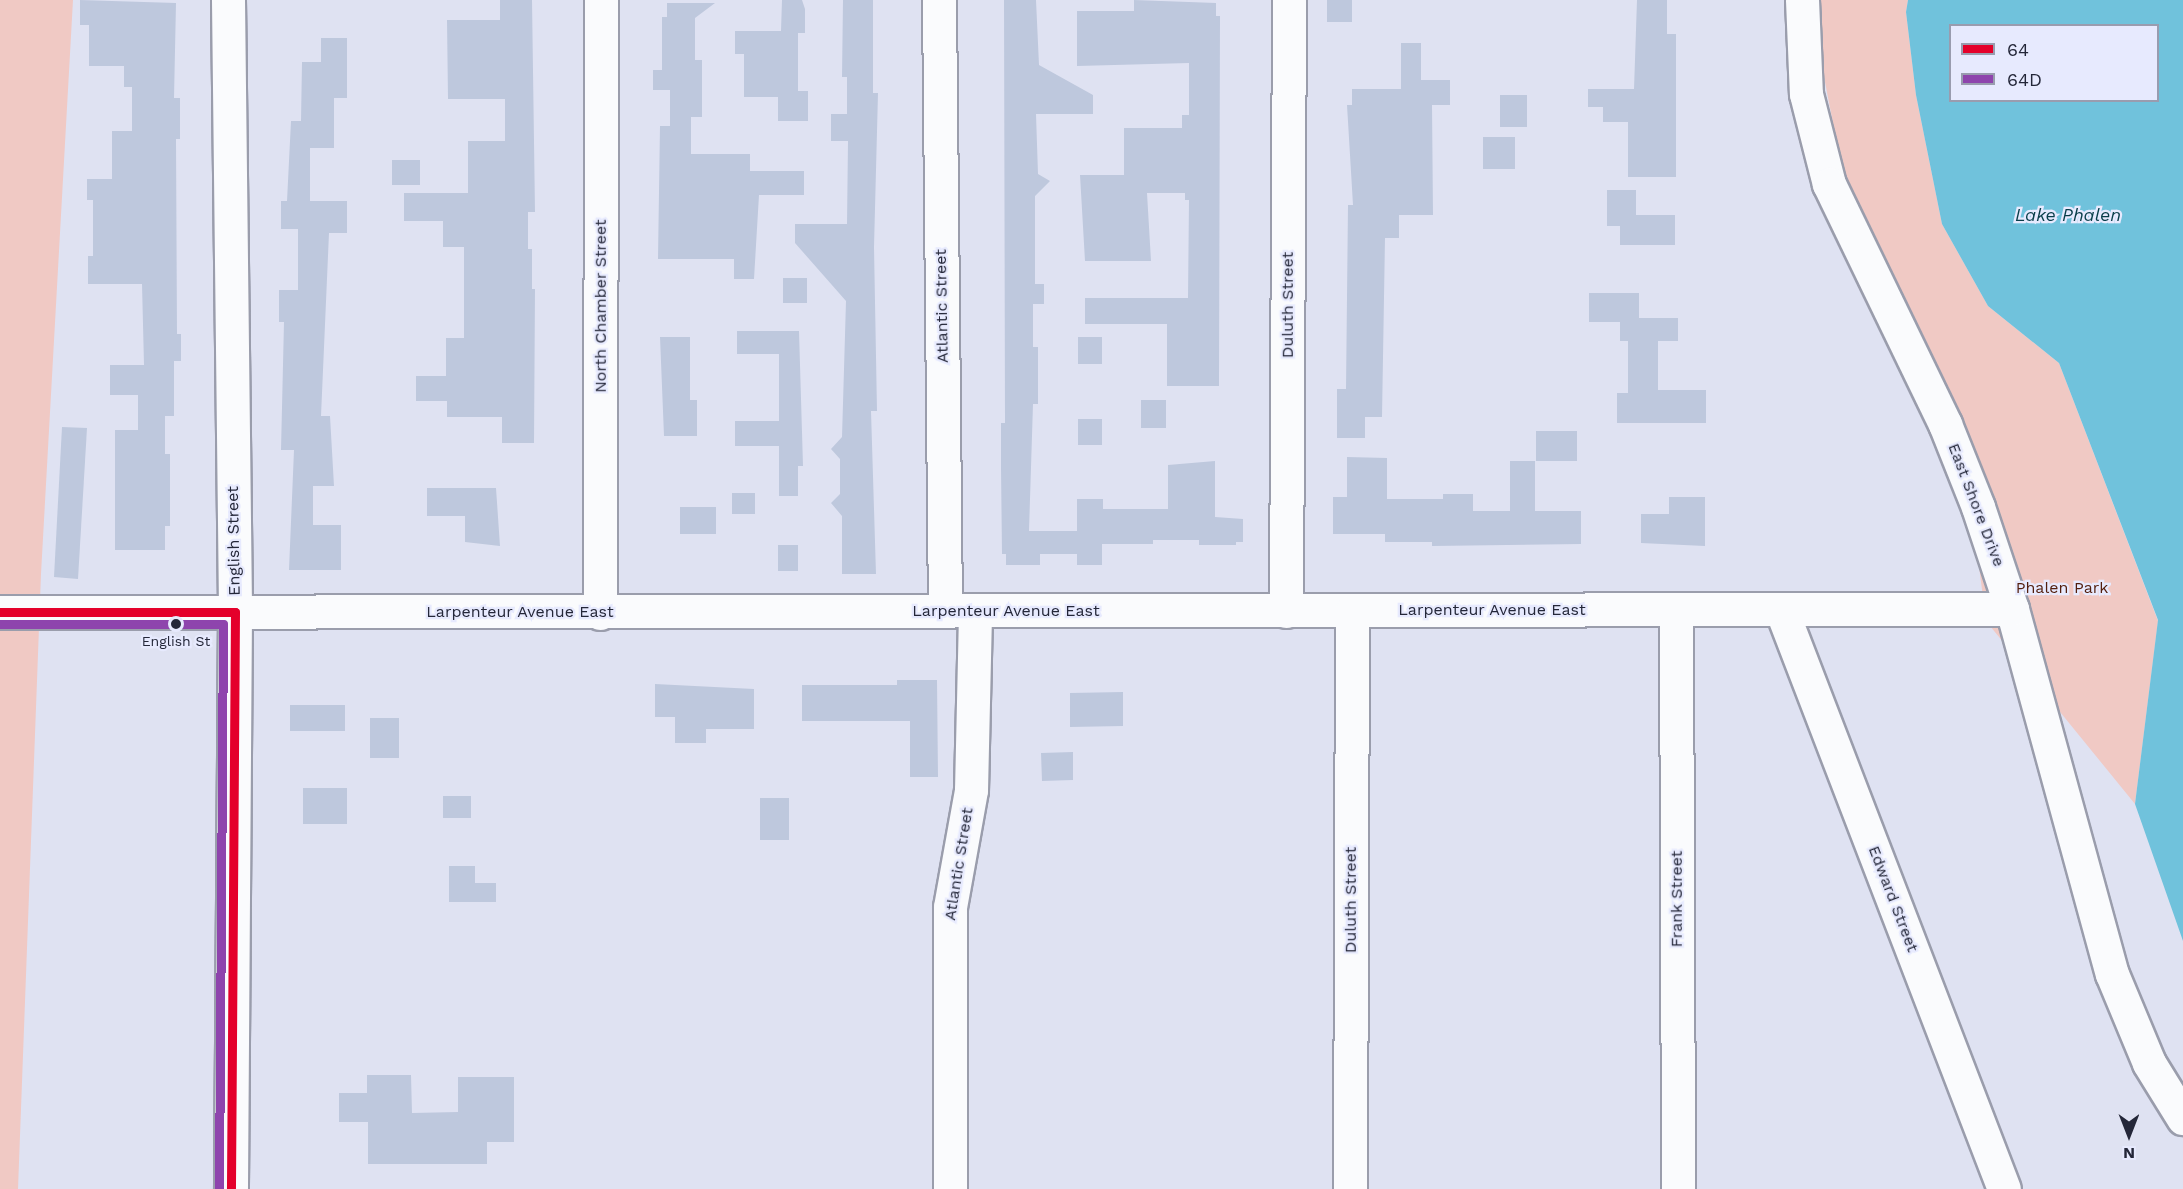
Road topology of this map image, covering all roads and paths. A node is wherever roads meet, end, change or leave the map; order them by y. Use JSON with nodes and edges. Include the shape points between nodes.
{"nodes":[{"id":1,"x":228,"y":0,"type":"edge"},
{"id":2,"x":601,"y":0,"type":"edge"},
{"id":3,"x":939,"y":0,"type":"edge"},
{"id":4,"x":1289,"y":0,"type":"edge"},
{"id":5,"x":1802,"y":0,"type":"edge"},
{"id":6,"x":1676,"y":609,"type":"junction"},
{"id":7,"x":1781,"y":609,"type":"junction"},
{"id":8,"x":2012,"y":609,"type":"junction"},
{"id":9,"x":960,"y":611,"type":"junction"},
{"id":10,"x":1286,"y":611,"type":"junction"},
{"id":11,"x":1352,"y":611,"type":"junction"},
{"id":12,"x":0,"y":612,"type":"edge"},
{"id":13,"x":234,"y":612,"type":"junction"},
{"id":14,"x":600,"y":613,"type":"junction"},
{"id":15,"x":2183,"y":1118,"type":"edge"},
{"id":16,"x":231,"y":1189,"type":"edge"},
{"id":17,"x":950,"y":1189,"type":"edge"},
{"id":18,"x":1350,"y":1189,"type":"edge"},
{"id":19,"x":1677,"y":1189,"type":"edge"},
{"id":20,"x":2004,"y":1189,"type":"edge"}],
"edges":[{"from":1,"to":13,"type":"street","name":"English Street"},
{"from":2,"to":14,"type":"street","name":"North Chamber Street"},
{"from":3,"to":9,"type":"street","name":"Atlantic Street"},
{"from":4,"to":10,"type":"street","name":"Duluth Street"},
{"from":5,"to":8,"type":"street","name":"East Shore Drive","via":[[1806,94],[1829,184],[1945,424],[1991,541]]},
{"from":6,"to":7,"type":"street","name":"Larpenteur Avenue East"},
{"from":6,"to":11,"type":"street","name":"Larpenteur Avenue East"},
{"from":6,"to":19,"type":"street","name":"Frank Street"},
{"from":7,"to":8,"type":"street","name":"Larpenteur Avenue East"},
{"from":7,"to":20,"type":"street","name":"Edward Street"},
{"from":8,"to":15,"type":"street","name":"East Shore Drive","via":[[2112,974],[2149,1063]]},
{"from":9,"to":10,"type":"street","name":"Larpenteur Avenue East"},
{"from":9,"to":14,"type":"street","name":"Larpenteur Avenue East"},
{"from":9,"to":17,"type":"street","name":"Atlantic Street","via":[[971,790],[950,907]]},
{"from":10,"to":11,"type":"street","name":"Larpenteur Avenue East"},
{"from":11,"to":18,"type":"street","name":"Duluth Street"},
{"from":12,"to":13,"type":"street","name":"Larpenteur Avenue East"},
{"from":13,"to":14,"type":"street","name":"Larpenteur Avenue East"},
{"from":13,"to":16,"type":"street","name":"English Street"}]}
